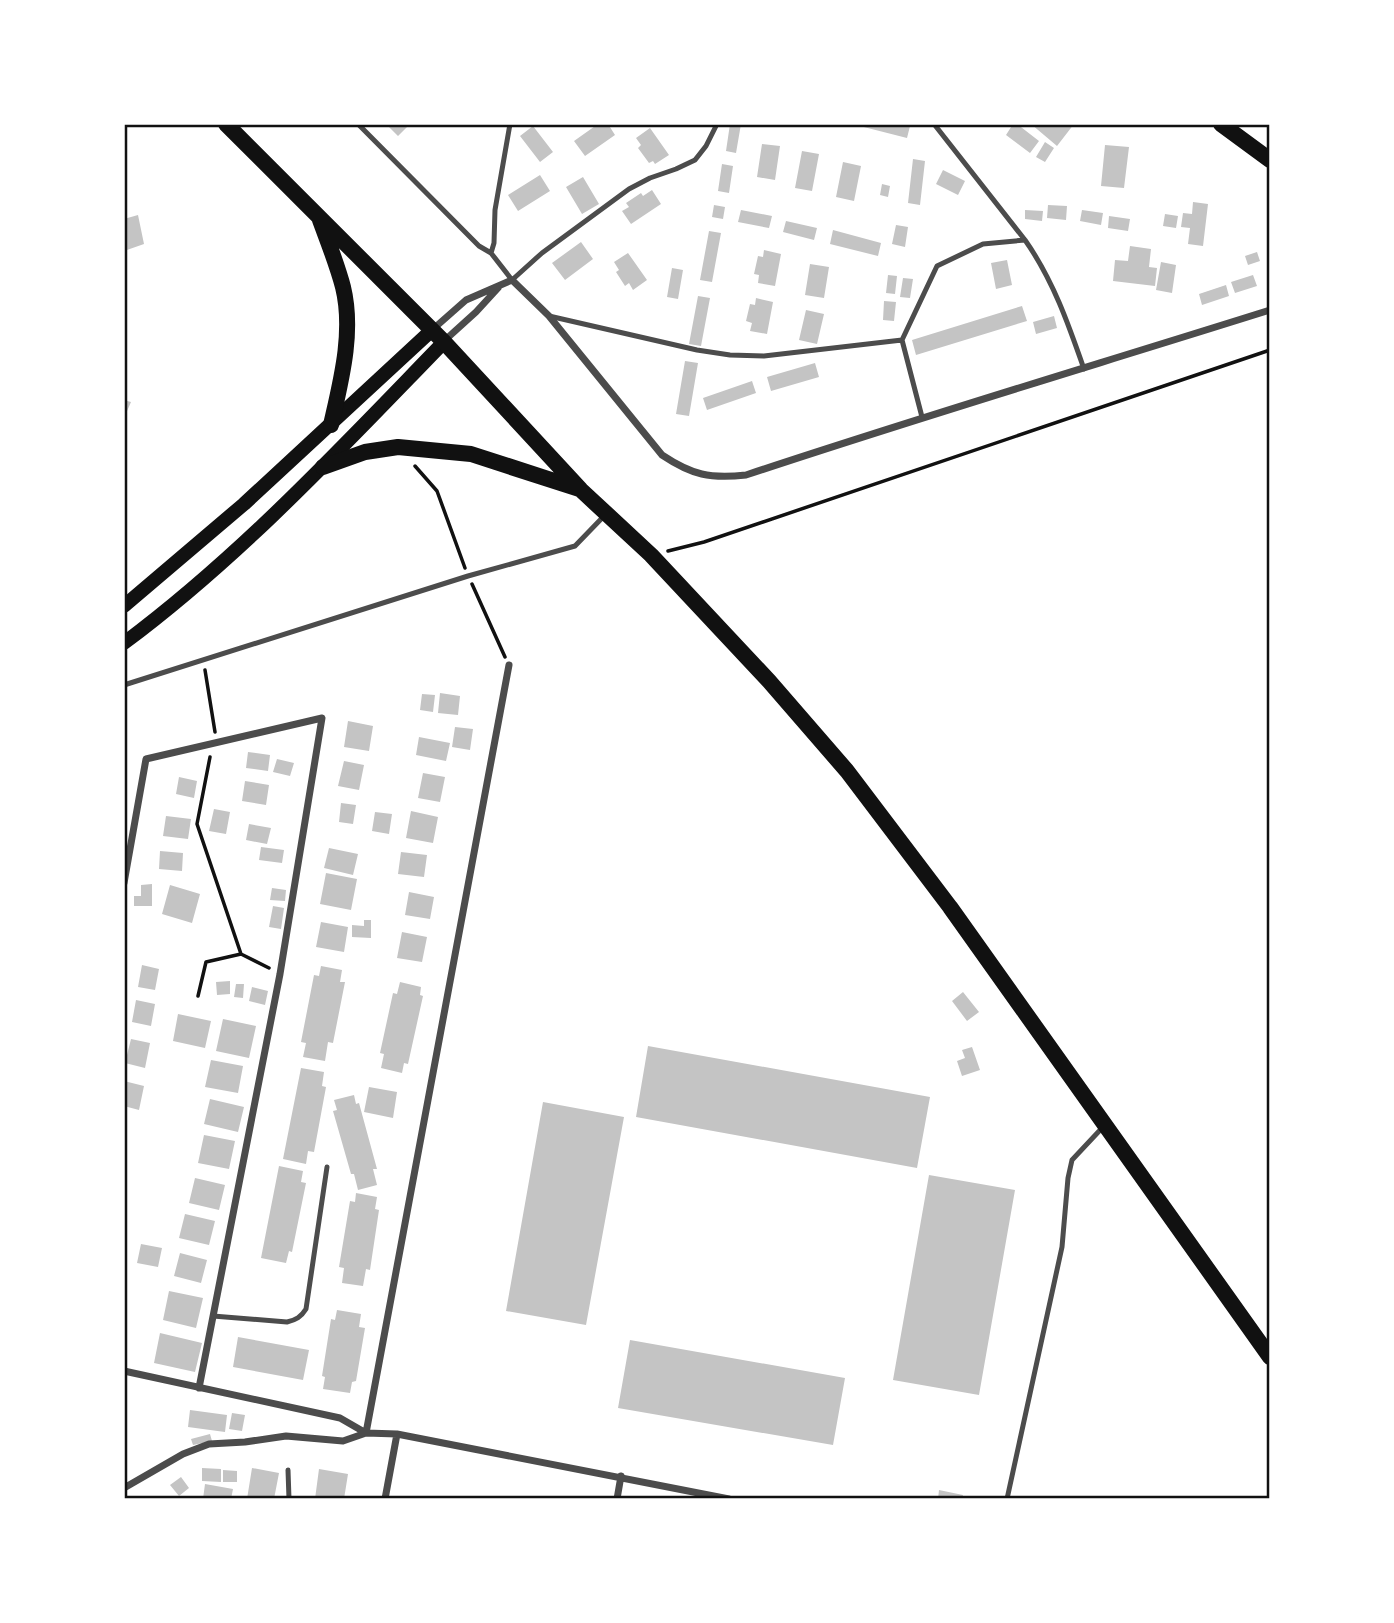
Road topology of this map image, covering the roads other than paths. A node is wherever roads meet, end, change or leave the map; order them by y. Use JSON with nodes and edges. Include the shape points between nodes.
{"nodes":[{"id":1,"x":226,"y":124,"type":"edge"},
{"id":2,"x":358,"y":124,"type":"edge"},
{"id":3,"x":510,"y":124,"type":"edge"},
{"id":4,"x":717,"y":124,"type":"edge"},
{"id":5,"x":934,"y":124,"type":"edge"},
{"id":6,"x":1221,"y":124,"type":"edge"},
{"id":7,"x":1270,"y":160,"type":"edge"},
{"id":8,"x":319,"y":216,"type":"junction"},
{"id":9,"x":1025,"y":240,"type":"junction"},
{"id":10,"x":491,"y":254,"type":"junction"},
{"id":11,"x":512,"y":280,"type":"junction"},
{"id":12,"x":501,"y":285,"type":"junction"},
{"id":13,"x":1270,"y":310,"type":"edge"},
{"id":14,"x":549,"y":316,"type":"junction"},
{"id":15,"x":432,"y":330,"type":"junction"},
{"id":16,"x":902,"y":340,"type":"junction"},
{"id":17,"x":444,"y":342,"type":"junction"},
{"id":18,"x":1084,"y":369,"type":"junction"},
{"id":19,"x":922,"y":416,"type":"junction"},
{"id":20,"x":331,"y":425,"type":"junction"},
{"id":21,"x":323,"y":467,"type":"junction"},
{"id":22,"x":581,"y":490,"type":"junction"},
{"id":23,"x":606,"y":514,"type":"junction"},
{"id":24,"x":124,"y":606,"type":"edge"},
{"id":25,"x":124,"y":643,"type":"edge"},
{"id":26,"x":509,"y":665,"type":"road end"},
{"id":27,"x":124,"y":685,"type":"edge"},
{"id":28,"x":124,"y":883,"type":"edge"},
{"id":29,"x":1104,"y":1126,"type":"junction"},
{"id":30,"x":327,"y":1167,"type":"dead end"},
{"id":31,"x":213,"y":1316,"type":"junction"},
{"id":32,"x":1270,"y":1357,"type":"edge"},
{"id":33,"x":124,"y":1371,"type":"edge"},
{"id":34,"x":199,"y":1388,"type":"junction"},
{"id":35,"x":366,"y":1433,"type":"junction"},
{"id":36,"x":397,"y":1434,"type":"junction"},
{"id":37,"x":288,"y":1470,"type":"dead end"},
{"id":38,"x":621,"y":1476,"type":"junction"},
{"id":39,"x":124,"y":1489,"type":"edge"},
{"id":40,"x":289,"y":1499,"type":"edge"},
{"id":41,"x":385,"y":1499,"type":"edge"},
{"id":42,"x":617,"y":1499,"type":"edge"},
{"id":43,"x":729,"y":1499,"type":"edge"},
{"id":44,"x":1007,"y":1499,"type":"edge"}],
"edges":[{"from":1,"to":8,"type":"main road"},
{"from":2,"to":10,"type":"lane"},
{"from":3,"to":10,"type":"lane"},
{"from":4,"to":11,"type":"lane","via":[[695,160],[629,189]]},
{"from":5,"to":9,"type":"lane"},
{"from":6,"to":7,"type":"main road"},
{"from":8,"to":15,"type":"main road"},
{"from":8,"to":20,"type":"main road","via":[[343,288],[347,320],[344,364]]},
{"from":9,"to":16,"type":"lane","via":[[983,244],[937,266]]},
{"from":9,"to":18,"type":"lane","via":[[1058,296]]},
{"from":10,"to":11,"type":"lane"},
{"from":11,"to":12,"type":"street"},
{"from":11,"to":14,"type":"street"},
{"from":12,"to":15,"type":"street","via":[[466,300]]},
{"from":12,"to":17,"type":"street"},
{"from":13,"to":18,"type":"street"},
{"from":14,"to":16,"type":"lane","via":[[730,355],[764,356]]},
{"from":14,"to":19,"type":"street","via":[[662,454],[683,469],[704,476],[746,475]]},
{"from":15,"to":17,"type":"main road"},
{"from":15,"to":20,"type":"main road"},
{"from":16,"to":19,"type":"lane"},
{"from":17,"to":21,"type":"main road"},
{"from":17,"to":22,"type":"main road"},
{"from":18,"to":19,"type":"street"},
{"from":20,"to":24,"type":"main road"},
{"from":21,"to":22,"type":"main road","via":[[398,447],[471,454]]},
{"from":21,"to":25,"type":"main road","via":[[168,610]]},
{"from":22,"to":23,"type":"main road"},
{"from":23,"to":27,"type":"lane","via":[[575,546]]},
{"from":23,"to":29,"type":"main road","via":[[769,681],[848,771]]},
{"from":26,"to":35,"type":"street"},
{"from":28,"to":31,"type":"street","via":[[146,759],[321,718],[280,974]]},
{"from":29,"to":32,"type":"main road"},
{"from":29,"to":44,"type":"lane","via":[[1072,1160],[1062,1247]]},
{"from":30,"to":31,"type":"lane","via":[[303,1315],[286,1322]]},
{"from":31,"to":34,"type":"street"},
{"from":33,"to":34,"type":"street"},
{"from":34,"to":35,"type":"street","via":[[340,1419]]},
{"from":35,"to":36,"type":"street"},
{"from":35,"to":39,"type":"street","via":[[343,1441],[286,1436],[209,1444]]},
{"from":36,"to":38,"type":"street"},
{"from":36,"to":41,"type":"street"},
{"from":37,"to":40,"type":"lane"},
{"from":38,"to":42,"type":"street"},
{"from":38,"to":43,"type":"street"}]}
